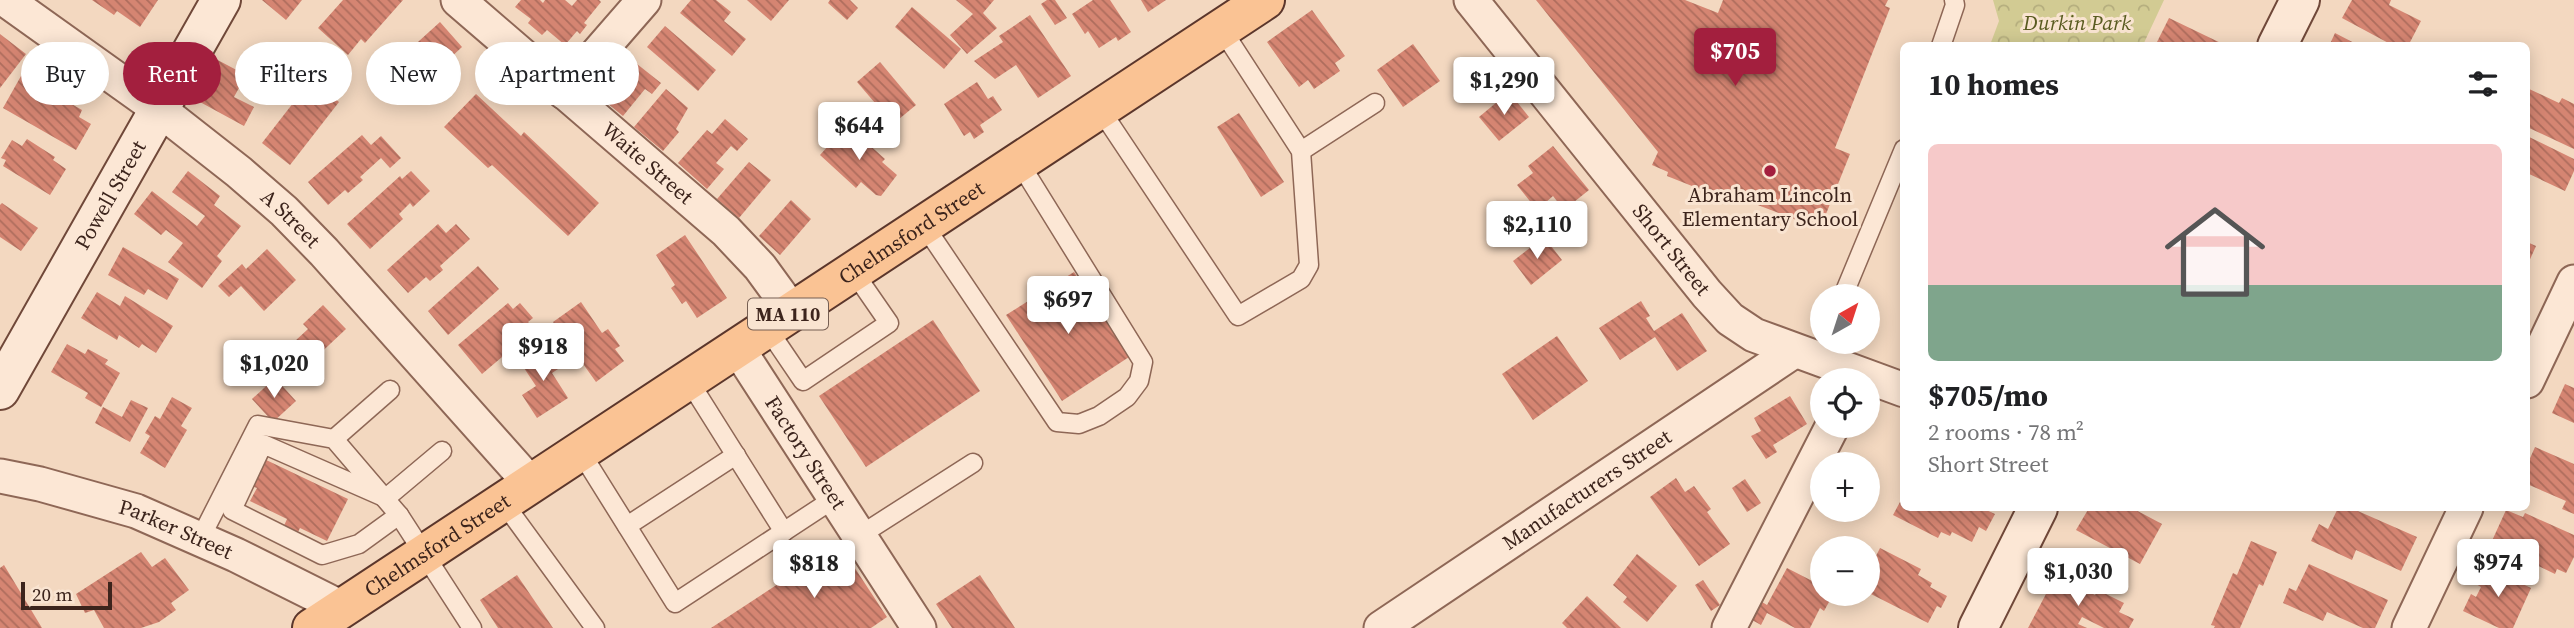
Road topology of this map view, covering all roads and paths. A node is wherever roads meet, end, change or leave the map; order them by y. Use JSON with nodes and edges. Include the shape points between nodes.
{"nodes":[{"id":1,"x":6,"y":0,"type":"edge"},
{"id":2,"x":221,"y":0,"type":"edge"},
{"id":3,"x":458,"y":0,"type":"edge"},
{"id":4,"x":644,"y":0,"type":"edge"},
{"id":5,"x":1471,"y":0,"type":"edge"},
{"id":6,"x":1954,"y":0,"type":"edge"},
{"id":7,"x":2300,"y":0,"type":"edge"},
{"id":8,"x":1244,"y":9,"type":"edge"},
{"id":9,"x":506,"y":42,"type":"edge"},
{"id":10,"x":607,"y":42,"type":"edge"},
{"id":11,"x":1942,"y":42,"type":"edge"},
{"id":12,"x":2279,"y":42,"type":"edge"},
{"id":13,"x":1375,"y":103,"type":"dead end"},
{"id":14,"x":579,"y":105,"type":"edge"},
{"id":15,"x":1100,"y":109,"type":"junction"},
{"id":16,"x":160,"y":110,"type":"junction"},
{"id":17,"x":1301,"y":151,"type":"junction"},
{"id":18,"x":1900,"y":159,"type":"edge"},
{"id":19,"x":1019,"y":162,"type":"junction"},
{"id":20,"x":924,"y":225,"type":"junction"},
{"id":21,"x":853,"y":271,"type":"junction"},
{"id":22,"x":2574,"y":282,"type":"edge"},
{"id":23,"x":1848,"y":284,"type":"edge"},
{"id":24,"x":765,"y":329,"type":"junction"},
{"id":25,"x":1810,"y":350,"type":"edge"},
{"id":26,"x":1810,"y":352,"type":"edge"},
{"id":27,"x":1817,"y":354,"type":"edge"},
{"id":28,"x":1842,"y":368,"type":"edge"},
{"id":29,"x":2530,"y":375,"type":"edge"},
{"id":30,"x":689,"y":381,"type":"junction"},
{"id":31,"x":1880,"y":383,"type":"edge"},
{"id":32,"x":1900,"y":389,"type":"edge"},
{"id":33,"x":0,"y":390,"type":"edge"},
{"id":34,"x":390,"y":390,"type":"dead end"},
{"id":35,"x":1826,"y":438,"type":"edge"},
{"id":36,"x":334,"y":439,"type":"junction"},
{"id":37,"x":442,"y":451,"type":"dead end"},
{"id":38,"x":580,"y":451,"type":"junction"},
{"id":39,"x":736,"y":455,"type":"junction"},
{"id":40,"x":973,"y":463,"type":"dead end"},
{"id":41,"x":0,"y":476,"type":"edge"},
{"id":42,"x":517,"y":493,"type":"junction"},
{"id":43,"x":386,"y":498,"type":"junction"},
{"id":44,"x":835,"y":498,"type":"junction"},
{"id":45,"x":2036,"y":511,"type":"edge"},
{"id":46,"x":2465,"y":511,"type":"edge"},
{"id":47,"x":399,"y":515,"type":"junction"},
{"id":48,"x":627,"y":526,"type":"junction"},
{"id":49,"x":784,"y":532,"type":"junction"},
{"id":50,"x":859,"y":536,"type":"junction"},
{"id":51,"x":200,"y":539,"type":"junction"},
{"id":52,"x":425,"y":552,"type":"junction"},
{"id":53,"x":334,"y":618,"type":"edge"},
{"id":54,"x":470,"y":625,"type":"edge"},
{"id":55,"x":911,"y":625,"type":"edge"},
{"id":56,"x":595,"y":628,"type":"edge"},
{"id":57,"x":1381,"y":628,"type":"edge"},
{"id":58,"x":1729,"y":628,"type":"edge"},
{"id":59,"x":1978,"y":628,"type":"edge"},
{"id":60,"x":2409,"y":628,"type":"edge"}],
"edges":[{"from":1,"to":16,"type":"street","name":"A Street"},
{"from":2,"to":16,"type":"street","name":"Powell Street"},
{"from":3,"to":9,"type":"street","name":"Waite Street"},
{"from":4,"to":10,"type":"street"},
{"from":5,"to":25,"type":"street","name":"Short Street","via":[[1730,319],[1754,335]]},
{"from":6,"to":11,"type":"lane"},
{"from":7,"to":12,"type":"street"},
{"from":8,"to":15,"type":"main road","name":"Chelmsford Street","number":"MA 110"},
{"from":8,"to":17,"type":"lane"},
{"from":13,"to":17,"type":"lane"},
{"from":14,"to":24,"type":"street","name":"Waite Street","via":[[726,231],[760,267]]},
{"from":15,"to":17,"type":"lane","via":[[1238,316],[1301,279],[1309,265]]},
{"from":15,"to":19,"type":"main road","name":"Chelmsford Street","number":"MA 110"},
{"from":16,"to":33,"type":"street","name":"Powell Street"},
{"from":16,"to":42,"type":"street","name":"A Street","via":[[284,211],[324,252]]},
{"from":18,"to":23,"type":"lane"},
{"from":19,"to":20,"type":"main road","name":"Chelmsford Street","number":"MA 110"},
{"from":19,"to":20,"type":"lane","via":[[1143,362],[1139,381],[1108,410],[1079,424],[1057,422]]},
{"from":20,"to":21,"type":"main road","name":"Chelmsford Street","number":"MA 110"},
{"from":21,"to":24,"type":"main road","name":"Chelmsford Street","number":"MA 110"},
{"from":21,"to":24,"type":"lane","via":[[889,323],[803,381]]},
{"from":22,"to":29,"type":"street"},
{"from":24,"to":30,"type":"main road","name":"Chelmsford Street","number":"MA 110"},
{"from":24,"to":44,"type":"street","name":"Factory Street"},
{"from":26,"to":57,"type":"street","name":"Manufacturers Street"},
{"from":27,"to":28,"type":"street","name":"Short Street"},
{"from":30,"to":38,"type":"main road","name":"Chelmsford Street","number":"MA 110"},
{"from":30,"to":39,"type":"lane"},
{"from":31,"to":32,"type":"street","name":"Short Street"},
{"from":34,"to":36,"type":"lane"},
{"from":35,"to":58,"type":"street"},
{"from":36,"to":43,"type":"lane"},
{"from":36,"to":51,"type":"lane","via":[[258,425]]},
{"from":37,"to":43,"type":"lane"},
{"from":38,"to":42,"type":"main road","name":"Chelmsford Street","number":"MA 110"},
{"from":38,"to":48,"type":"lane"},
{"from":39,"to":48,"type":"lane"},
{"from":39,"to":49,"type":"lane"},
{"from":40,"to":50,"type":"lane"},
{"from":41,"to":51,"type":"street","name":"Parker Street","via":[[135,511]]},
{"from":42,"to":52,"type":"main road","name":"Chelmsford Street","number":"MA 110"},
{"from":42,"to":56,"type":"lane","via":[[559,579]]},
{"from":43,"to":47,"type":"lane"},
{"from":43,"to":47,"type":"lane","via":[[263,444],[232,510],[322,555],[359,544]]},
{"from":44,"to":49,"type":"lane"},
{"from":44,"to":50,"type":"street","name":"Factory Street"},
{"from":45,"to":59,"type":"street"},
{"from":46,"to":60,"type":"street"},
{"from":47,"to":52,"type":"lane"},
{"from":48,"to":49,"type":"lane","via":[[675,603]]},
{"from":50,"to":55,"type":"street","name":"Factory Street"},
{"from":51,"to":53,"type":"street","name":"Parker Street","via":[[282,577]]},
{"from":52,"to":53,"type":"main road","name":"Chelmsford Street","number":"MA 110"},
{"from":52,"to":54,"type":"lane"}]}
